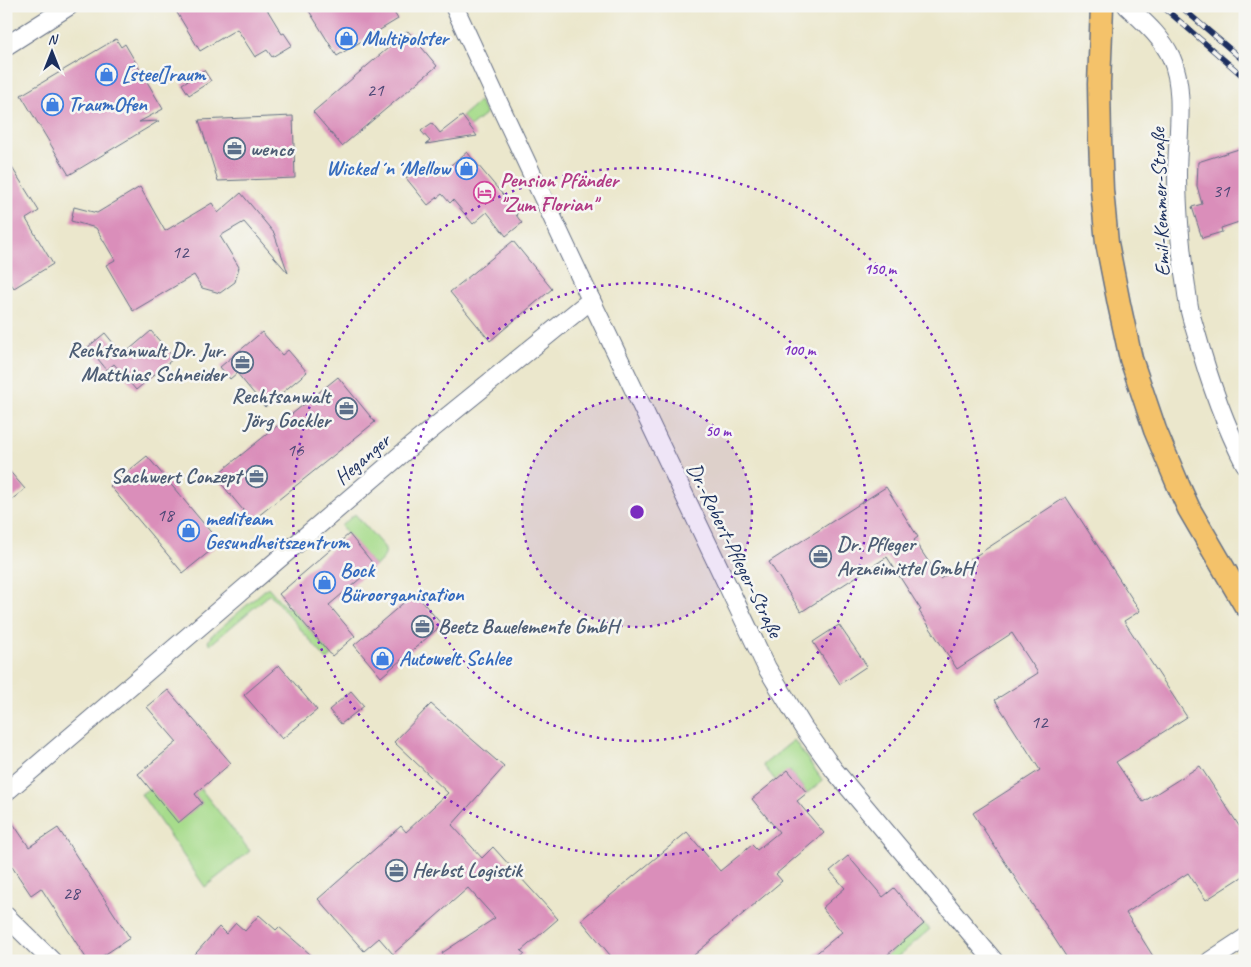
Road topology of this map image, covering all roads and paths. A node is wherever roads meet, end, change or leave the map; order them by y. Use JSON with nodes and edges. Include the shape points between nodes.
{"nodes":[{"id":1,"x":69,"y":6,"type":"edge"},
{"id":2,"x":454,"y":6,"type":"edge"},
{"id":3,"x":1127,"y":6,"type":"edge"},
{"id":4,"x":1101,"y":12,"type":"edge"},
{"id":5,"x":6,"y":46,"type":"edge"},
{"id":6,"x":591,"y":300,"type":"junction"},
{"id":7,"x":1245,"y":464,"type":"edge"},
{"id":8,"x":1245,"y":605,"type":"edge"},
{"id":9,"x":6,"y":792,"type":"edge"},
{"id":10,"x":6,"y":916,"type":"edge"},
{"id":11,"x":1245,"y":938,"type":"edge"},
{"id":12,"x":52,"y":961,"type":"edge"},
{"id":13,"x":994,"y":961,"type":"edge"},
{"id":14,"x":1210,"y":961,"type":"edge"}],
"edges":[{"from":1,"to":5,"type":"street"},
{"from":2,"to":6,"type":"street","name":"Dr.-Robert-Pfleger-Straße"},
{"from":3,"to":7,"type":"street","name":"Emil-Kemmer-Straße","via":[[1163,43],[1177,75],[1180,101],[1179,216],[1189,306],[1216,398]]},
{"from":4,"to":8,"type":"main road","via":[[1102,190],[1107,243],[1131,359],[1154,430],[1178,487]]},
{"from":6,"to":9,"type":"street","name":"Heganger","via":[[411,446]]},
{"from":6,"to":13,"type":"street","name":"Dr.-Robert-Pfleger-Straße","via":[[767,668],[803,728],[834,770]]},
{"from":10,"to":12,"type":"street"},
{"from":11,"to":14,"type":"street"}]}
